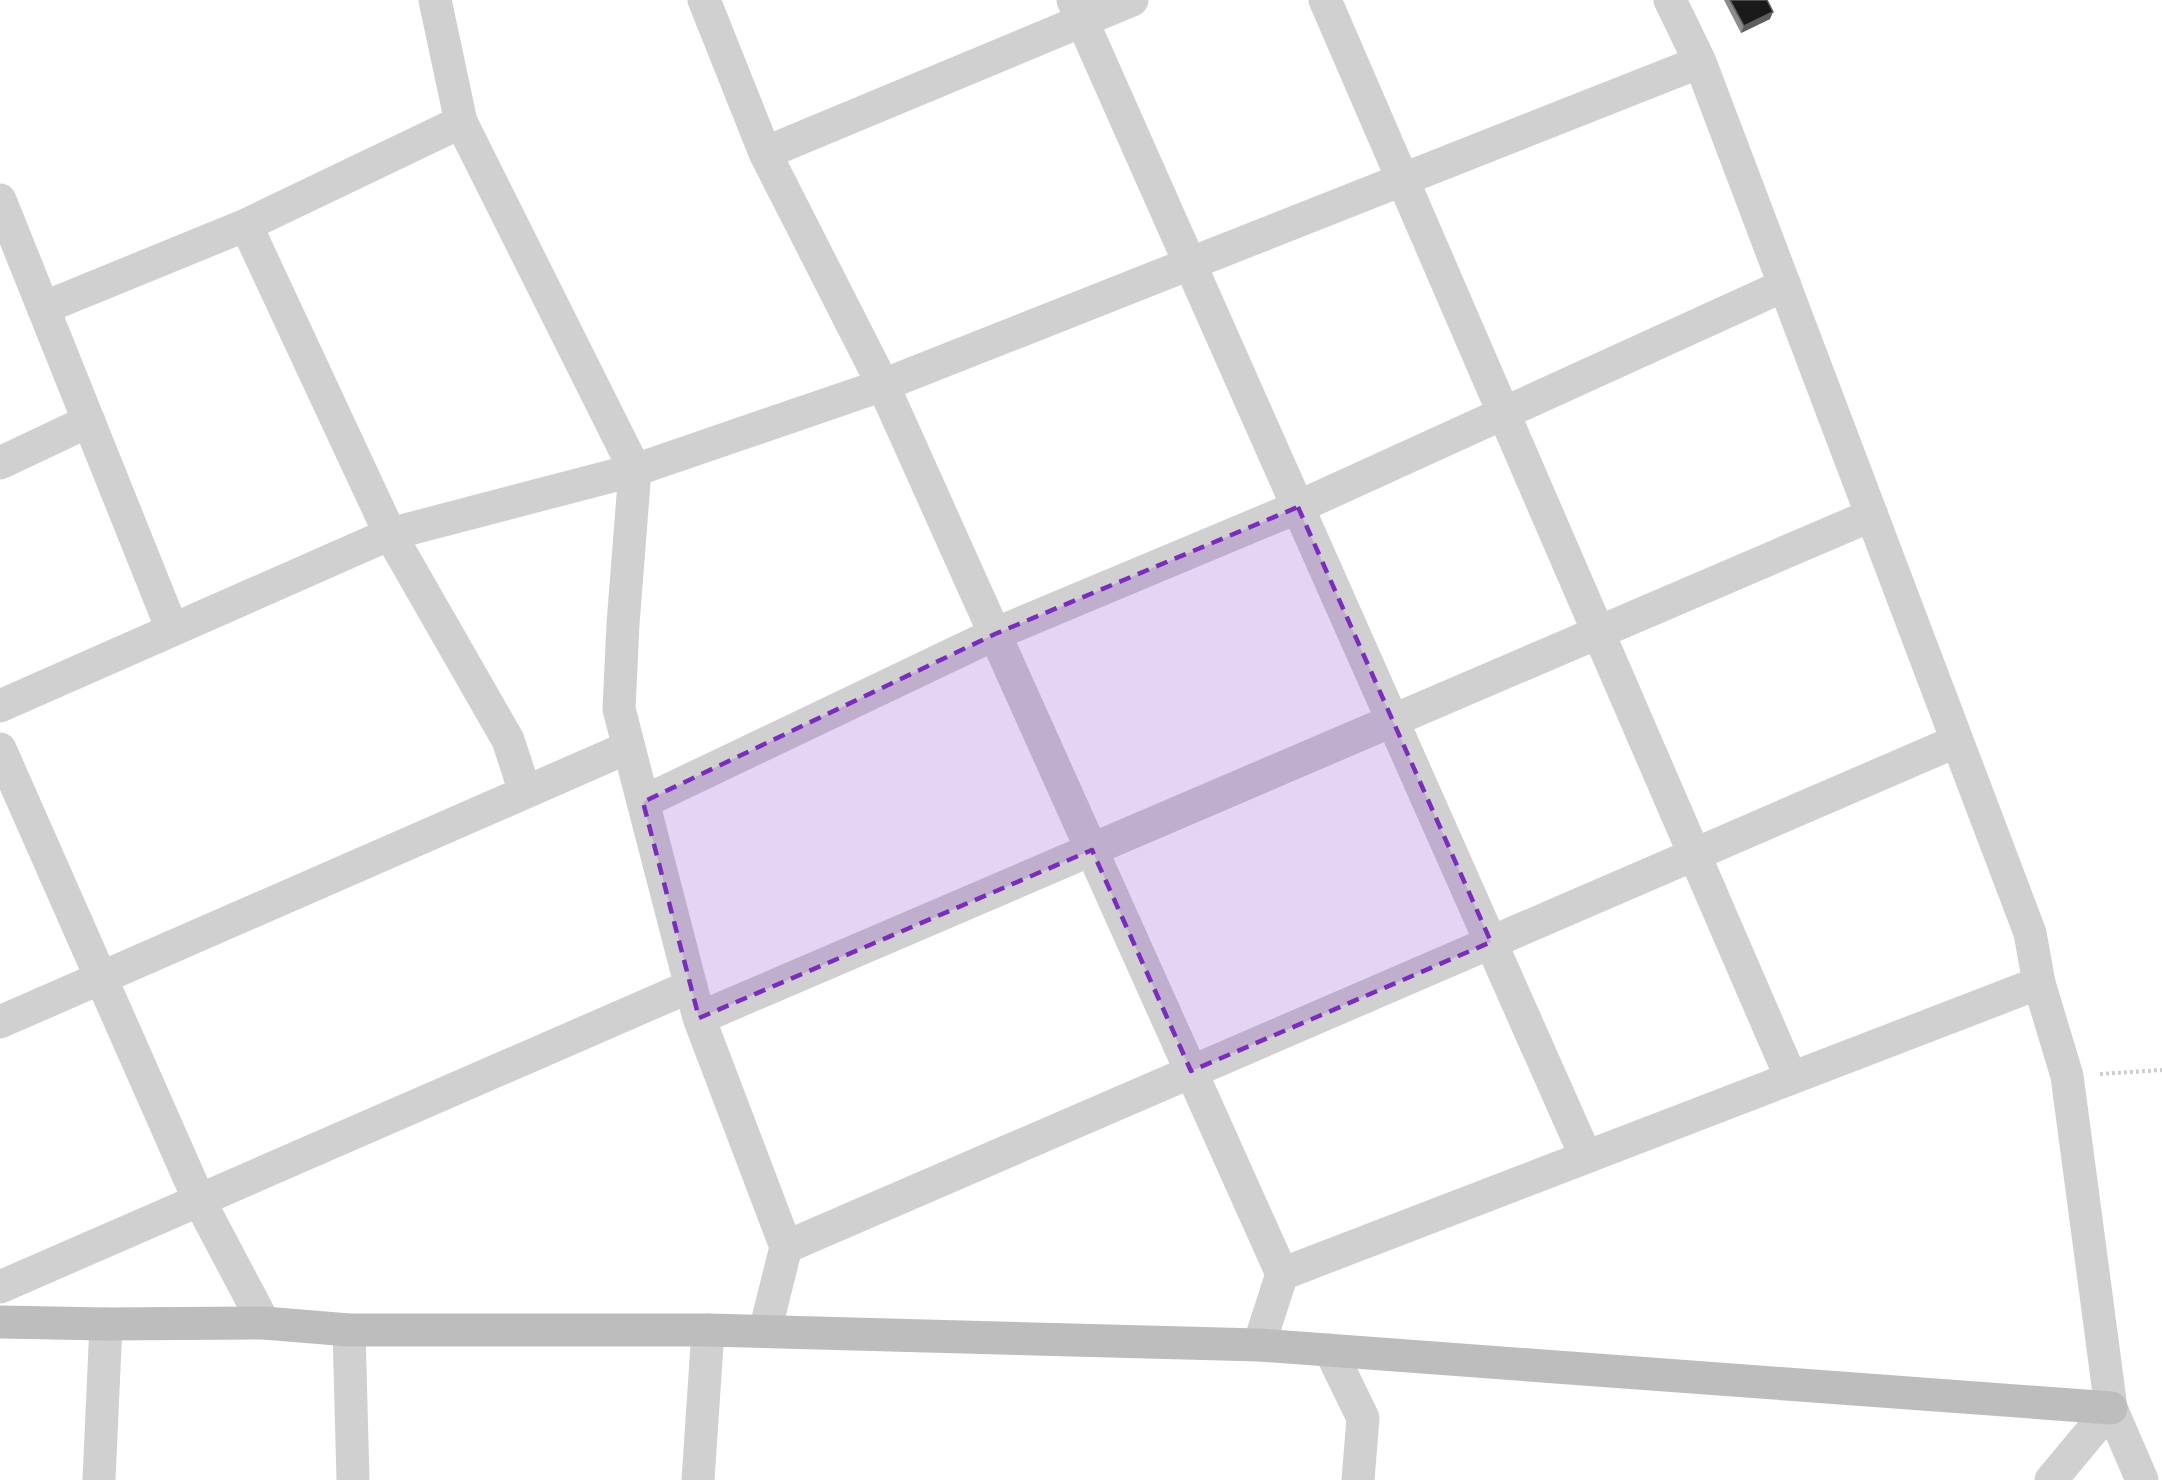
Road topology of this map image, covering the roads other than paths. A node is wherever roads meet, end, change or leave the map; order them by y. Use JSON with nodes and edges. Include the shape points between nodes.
{"nodes":[{"id":1,"x":435,"y":0,"type":"edge"},
{"id":2,"x":704,"y":0,"type":"edge"},
{"id":3,"x":1132,"y":0,"type":"edge"},
{"id":4,"x":1325,"y":0,"type":"edge"},
{"id":5,"x":1670,"y":0,"type":"edge"},
{"id":6,"x":1078,"y":10,"type":"edge"},
{"id":7,"x":1700,"y":62,"type":"junction"},
{"id":8,"x":461,"y":122,"type":"junction"},
{"id":9,"x":765,"y":153,"type":"junction"},
{"id":10,"x":1403,"y":179,"type":"junction"},
{"id":11,"x":0,"y":200,"type":"edge"},
{"id":12,"x":246,"y":225,"type":"junction"},
{"id":13,"x":1190,"y":263,"type":"junction"},
{"id":14,"x":1785,"y":285,"type":"junction"},
{"id":15,"x":43,"y":308,"type":"junction"},
{"id":16,"x":883,"y":385,"type":"junction"},
{"id":17,"x":1503,"y":412,"type":"junction"},
{"id":18,"x":89,"y":421,"type":"junction"},
{"id":19,"x":0,"y":463,"type":"edge"},
{"id":20,"x":635,"y":470,"type":"junction"},
{"id":21,"x":1298,"y":507,"type":"junction"},
{"id":22,"x":1872,"y":515,"type":"junction"},
{"id":23,"x":390,"y":534,"type":"junction"},
{"id":24,"x":172,"y":629,"type":"junction"},
{"id":25,"x":1598,"y":633,"type":"junction"},
{"id":26,"x":995,"y":634,"type":"junction"},
{"id":27,"x":0,"y":706,"type":"edge"},
{"id":28,"x":1393,"y":721,"type":"junction"},
{"id":29,"x":1958,"y":741,"type":"junction"},
{"id":30,"x":629,"y":747,"type":"junction"},
{"id":31,"x":0,"y":749,"type":"edge"},
{"id":32,"x":525,"y":792,"type":"junction"},
{"id":33,"x":643,"y":802,"type":"junction"},
{"id":34,"x":1092,"y":850,"type":"junction"},
{"id":35,"x":1694,"y":854,"type":"junction"},
{"id":36,"x":1491,"y":942,"type":"junction"},
{"id":37,"x":102,"y":979,"type":"junction"},
{"id":38,"x":2039,"y":983,"type":"junction"},
{"id":39,"x":691,"y":986,"type":"junction"},
{"id":40,"x":699,"y":1018,"type":"junction"},
{"id":41,"x":0,"y":1022,"type":"edge"},
{"id":42,"x":1191,"y":1071,"type":"junction"},
{"id":43,"x":1791,"y":1078,"type":"junction"},
{"id":44,"x":1586,"y":1157,"type":"junction"},
{"id":45,"x":199,"y":1200,"type":"junction"},
{"id":46,"x":786,"y":1247,"type":"junction"},
{"id":47,"x":1282,"y":1274,"type":"junction"},
{"id":48,"x":0,"y":1287,"type":"edge"},
{"id":49,"x":0,"y":1322,"type":"edge"},
{"id":50,"x":264,"y":1323,"type":"junction"},
{"id":51,"x":106,"y":1324,"type":"junction"},
{"id":52,"x":349,"y":1330,"type":"junction"},
{"id":53,"x":708,"y":1330,"type":"junction"},
{"id":54,"x":765,"y":1331,"type":"junction"},
{"id":55,"x":1259,"y":1345,"type":"junction"},
{"id":56,"x":1330,"y":1350,"type":"junction"},
{"id":57,"x":2111,"y":1408,"type":"junction"},
{"id":58,"x":99,"y":1480,"type":"edge"},
{"id":59,"x":353,"y":1480,"type":"edge"},
{"id":60,"x":698,"y":1480,"type":"edge"},
{"id":61,"x":1358,"y":1480,"type":"edge"},
{"id":62,"x":2051,"y":1480,"type":"edge"},
{"id":63,"x":2142,"y":1480,"type":"edge"}],
"edges":[{"from":1,"to":8,"type":"street"},
{"from":2,"to":9,"type":"street"},
{"from":3,"to":6,"type":"street"},
{"from":4,"to":10,"type":"street"},
{"from":5,"to":7,"type":"street"},
{"from":6,"to":9,"type":"street"},
{"from":6,"to":13,"type":"street"},
{"from":7,"to":10,"type":"street"},
{"from":7,"to":14,"type":"street"},
{"from":8,"to":12,"type":"street"},
{"from":8,"to":20,"type":"street"},
{"from":9,"to":16,"type":"street"},
{"from":10,"to":13,"type":"street"},
{"from":10,"to":17,"type":"street"},
{"from":11,"to":15,"type":"street"},
{"from":12,"to":15,"type":"street"},
{"from":12,"to":23,"type":"street"},
{"from":13,"to":16,"type":"street"},
{"from":13,"to":21,"type":"street"},
{"from":14,"to":17,"type":"street"},
{"from":14,"to":22,"type":"street"},
{"from":15,"to":18,"type":"street"},
{"from":16,"to":20,"type":"street"},
{"from":16,"to":26,"type":"street"},
{"from":17,"to":21,"type":"street"},
{"from":17,"to":25,"type":"street"},
{"from":18,"to":19,"type":"street"},
{"from":18,"to":24,"type":"street"},
{"from":20,"to":23,"type":"street"},
{"from":20,"to":30,"type":"street","via":[[620,708]]},
{"from":21,"to":26,"type":"street"},
{"from":21,"to":28,"type":"street"},
{"from":22,"to":25,"type":"street"},
{"from":22,"to":29,"type":"street"},
{"from":23,"to":24,"type":"street"},
{"from":23,"to":32,"type":"street","via":[[508,740]]},
{"from":24,"to":27,"type":"street"},
{"from":25,"to":28,"type":"street"},
{"from":25,"to":35,"type":"street"},
{"from":26,"to":33,"type":"street"},
{"from":26,"to":34,"type":"street"},
{"from":28,"to":34,"type":"street"},
{"from":28,"to":36,"type":"street"},
{"from":29,"to":35,"type":"street"},
{"from":29,"to":38,"type":"street","via":[[2030,933]]},
{"from":30,"to":32,"type":"street"},
{"from":30,"to":33,"type":"street"},
{"from":31,"to":37,"type":"street"},
{"from":32,"to":37,"type":"street"},
{"from":33,"to":39,"type":"street"},
{"from":34,"to":40,"type":"street"},
{"from":34,"to":42,"type":"street"},
{"from":35,"to":36,"type":"street"},
{"from":35,"to":43,"type":"street"},
{"from":36,"to":42,"type":"street"},
{"from":36,"to":44,"type":"street"},
{"from":37,"to":41,"type":"street"},
{"from":37,"to":45,"type":"street"},
{"from":38,"to":43,"type":"street"},
{"from":38,"to":57,"type":"street","via":[[2067,1076]]},
{"from":39,"to":40,"type":"street"},
{"from":39,"to":45,"type":"street"},
{"from":40,"to":46,"type":"street"},
{"from":42,"to":46,"type":"street"},
{"from":42,"to":47,"type":"street"},
{"from":43,"to":44,"type":"street"},
{"from":44,"to":47,"type":"street"},
{"from":45,"to":48,"type":"street"},
{"from":45,"to":50,"type":"street"},
{"from":46,"to":54,"type":"street"},
{"from":47,"to":55,"type":"street"},
{"from":49,"to":51,"type":"street"},
{"from":50,"to":51,"type":"street"},
{"from":50,"to":52,"type":"street"},
{"from":51,"to":58,"type":"street"},
{"from":52,"to":53,"type":"street"},
{"from":52,"to":59,"type":"street"},
{"from":53,"to":54,"type":"street"},
{"from":53,"to":60,"type":"street"},
{"from":54,"to":55,"type":"street"},
{"from":55,"to":56,"type":"street"},
{"from":56,"to":57,"type":"street"},
{"from":56,"to":61,"type":"street","via":[[1363,1418]]},
{"from":57,"to":62,"type":"street"},
{"from":57,"to":63,"type":"street"}]}
